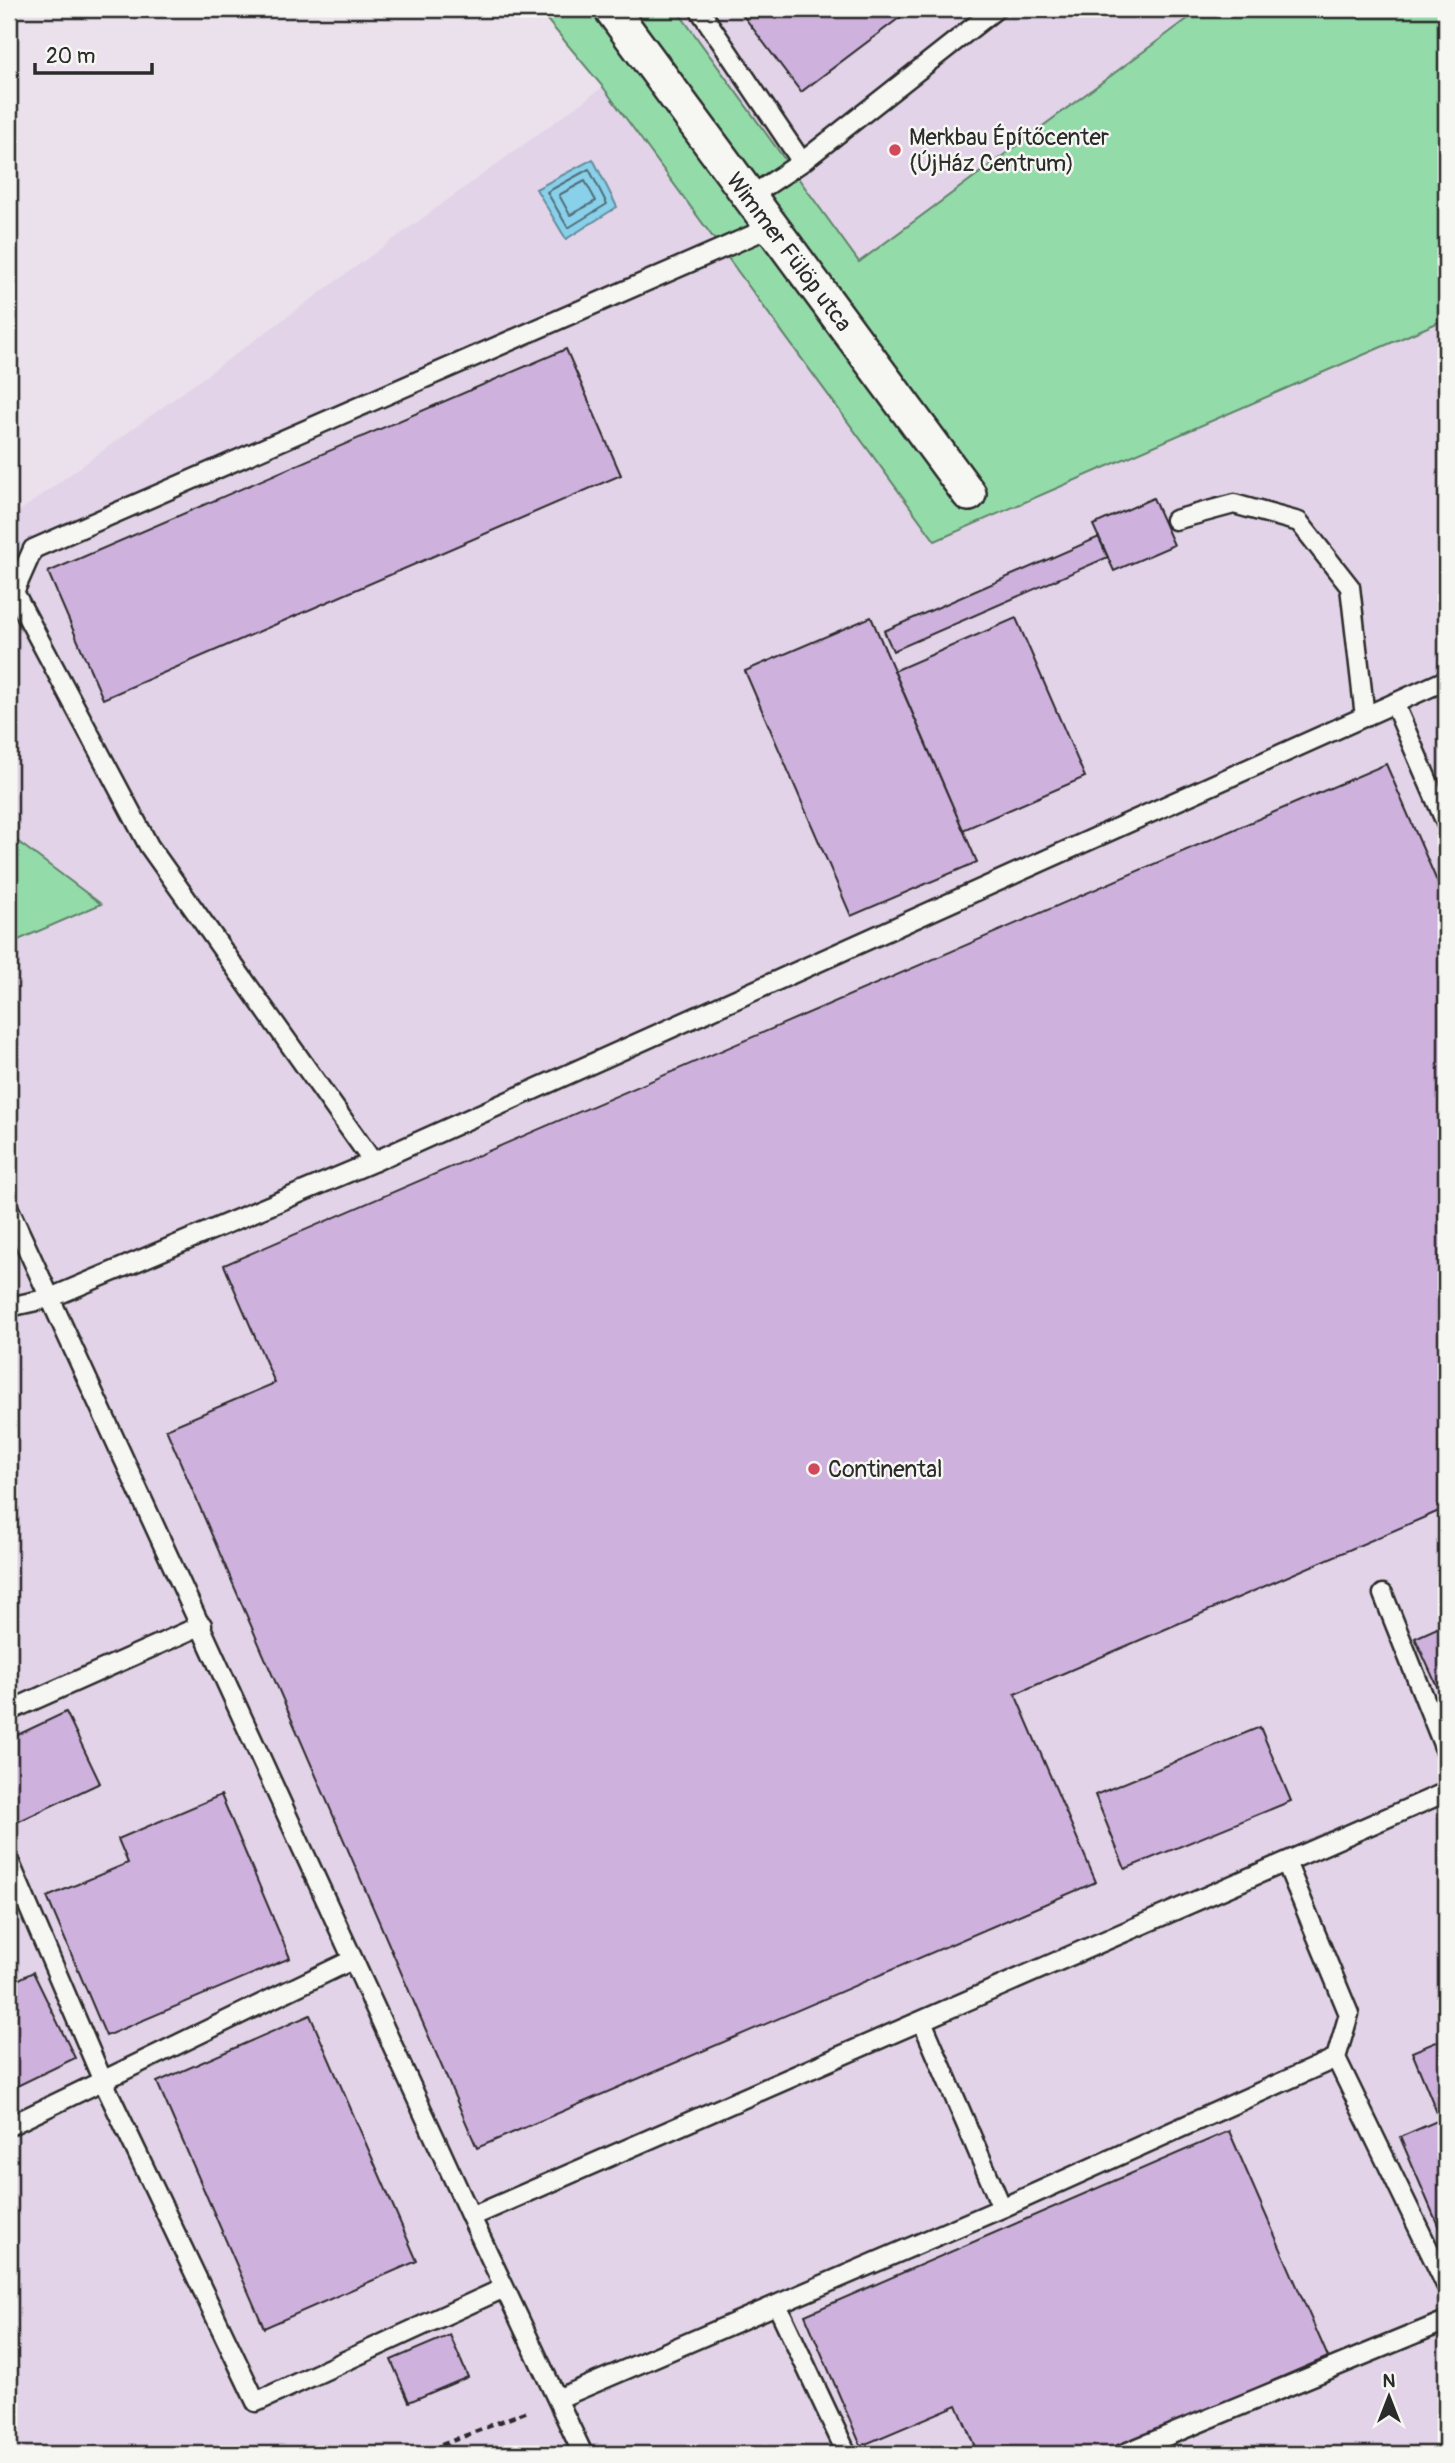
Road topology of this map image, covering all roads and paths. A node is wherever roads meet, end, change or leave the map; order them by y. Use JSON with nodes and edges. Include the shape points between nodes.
{"nodes":[{"id":1,"x":611,"y":9,"type":"edge"},
{"id":2,"x":699,"y":9,"type":"edge"},
{"id":3,"x":996,"y":9,"type":"edge"},
{"id":4,"x":802,"y":162,"type":"junction"},
{"id":5,"x":748,"y":198,"type":"junction"},
{"id":6,"x":771,"y":227,"type":"junction"},
{"id":7,"x":969,"y":494,"type":"dead end"},
{"id":8,"x":1175,"y":520,"type":"dead end"},
{"id":9,"x":1446,"y":680,"type":"edge"},
{"id":10,"x":1394,"y":703,"type":"junction"},
{"id":11,"x":1365,"y":717,"type":"junction"},
{"id":12,"x":1446,"y":824,"type":"edge"},
{"id":13,"x":373,"y":1162,"type":"junction"},
{"id":14,"x":9,"y":1209,"type":"edge"},
{"id":15,"x":50,"y":1298,"type":"junction"},
{"id":16,"x":9,"y":1307,"type":"edge"},
{"id":17,"x":1383,"y":1594,"type":"dead end"},
{"id":18,"x":202,"y":1625,"type":"junction"},
{"id":19,"x":9,"y":1711,"type":"edge"},
{"id":20,"x":1446,"y":1752,"type":"edge"},
{"id":21,"x":1446,"y":1792,"type":"edge"},
{"id":22,"x":9,"y":1861,"type":"edge"},
{"id":23,"x":1286,"y":1862,"type":"junction"},
{"id":24,"x":352,"y":1960,"type":"junction"},
{"id":25,"x":922,"y":2021,"type":"junction"},
{"id":26,"x":1336,"y":2058,"type":"junction"},
{"id":27,"x":102,"y":2079,"type":"junction"},
{"id":28,"x":9,"y":2126,"type":"edge"},
{"id":29,"x":1002,"y":2208,"type":"junction"},
{"id":30,"x":471,"y":2217,"type":"junction"},
{"id":31,"x":1446,"y":2285,"type":"edge"},
{"id":32,"x":505,"y":2288,"type":"junction"},
{"id":33,"x":777,"y":2305,"type":"junction"},
{"id":34,"x":1446,"y":2320,"type":"edge"},
{"id":35,"x":557,"y":2399,"type":"junction"},
{"id":36,"x":419,"y":2454,"type":"edge"},
{"id":37,"x":583,"y":2454,"type":"edge"},
{"id":38,"x":847,"y":2454,"type":"edge"},
{"id":39,"x":1124,"y":2454,"type":"edge"}],
"edges":[{"from":1,"to":5,"type":"street","name":"Wimmer Fülöp utca"},
{"from":2,"to":4,"type":"lane"},
{"from":3,"to":4,"type":"lane"},
{"from":4,"to":5,"type":"lane"},
{"from":5,"to":6,"type":"street","name":"Wimmer Fülöp utca"},
{"from":6,"to":7,"type":"street","name":"Wimmer Fülöp utca"},
{"from":6,"to":13,"type":"lane","via":[[33,549],[14,592],[149,846]]},
{"from":8,"to":11,"type":"lane","via":[[1234,504],[1299,522],[1350,587]]},
{"from":9,"to":10,"type":"lane"},
{"from":10,"to":11,"type":"lane"},
{"from":10,"to":12,"type":"lane"},
{"from":11,"to":13,"type":"lane"},
{"from":13,"to":15,"type":"lane"},
{"from":14,"to":15,"type":"lane"},
{"from":15,"to":16,"type":"lane"},
{"from":15,"to":18,"type":"lane"},
{"from":17,"to":20,"type":"lane"},
{"from":18,"to":19,"type":"lane"},
{"from":18,"to":24,"type":"lane"},
{"from":21,"to":23,"type":"lane"},
{"from":22,"to":27,"type":"lane"},
{"from":23,"to":25,"type":"lane"},
{"from":23,"to":26,"type":"lane","via":[[1349,2014]]},
{"from":24,"to":27,"type":"lane"},
{"from":24,"to":30,"type":"lane"},
{"from":25,"to":29,"type":"lane"},
{"from":25,"to":30,"type":"lane"},
{"from":26,"to":29,"type":"lane"},
{"from":26,"to":31,"type":"lane"},
{"from":27,"to":28,"type":"lane"},
{"from":27,"to":32,"type":"lane","via":[[256,2402]]},
{"from":29,"to":33,"type":"lane"},
{"from":30,"to":32,"type":"lane"},
{"from":32,"to":35,"type":"lane"},
{"from":33,"to":35,"type":"lane"},
{"from":33,"to":38,"type":"lane"},
{"from":34,"to":39,"type":"lane"},
{"from":35,"to":36,"type":"path"},
{"from":35,"to":37,"type":"lane"}]}
